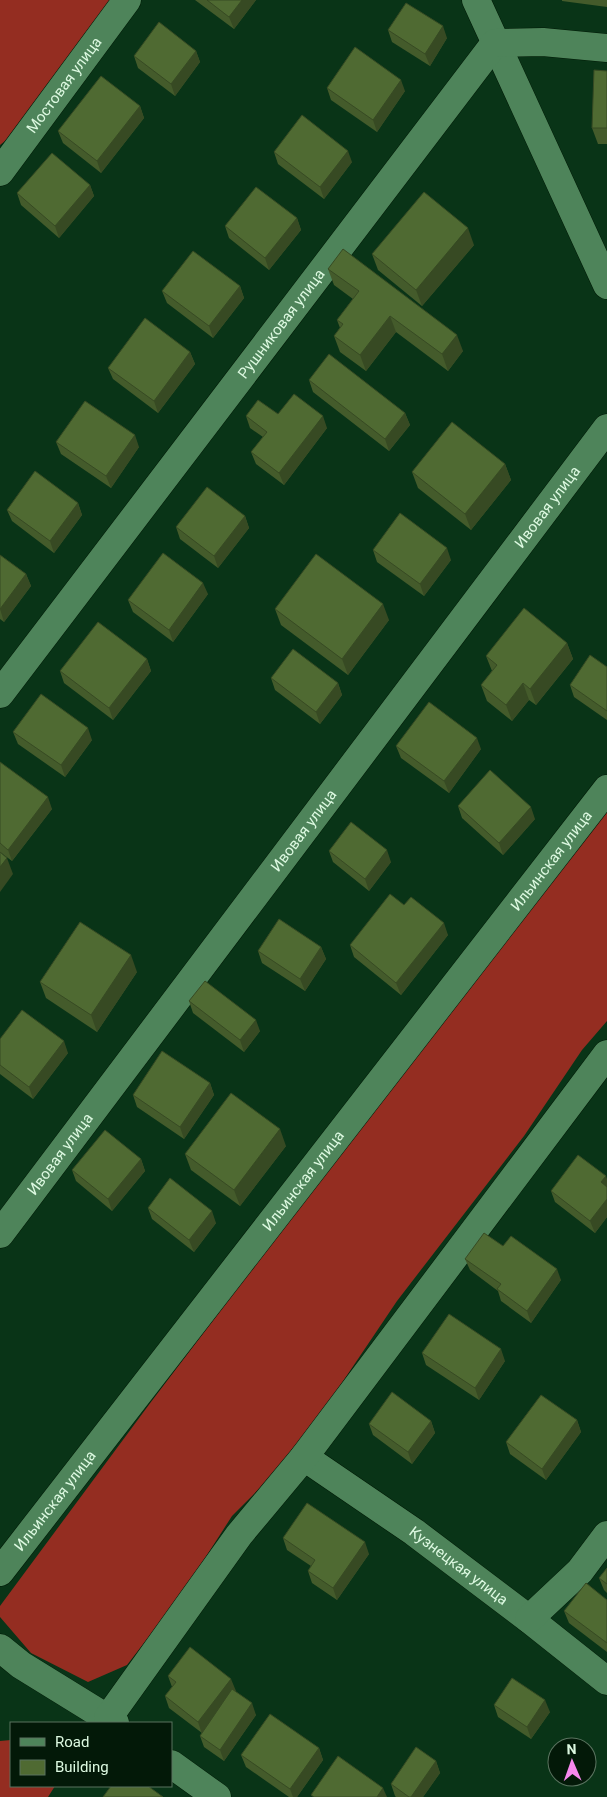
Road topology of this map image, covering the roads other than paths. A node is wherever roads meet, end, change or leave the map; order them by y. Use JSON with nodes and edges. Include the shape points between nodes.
{"nodes":[{"id":1,"x":127,"y":0,"type":"edge"},
{"id":2,"x":476,"y":0,"type":"edge"},
{"id":3,"x":495,"y":43,"type":"junction"},
{"id":4,"x":607,"y":48,"type":"edge"},
{"id":5,"x":0,"y":172,"type":"edge"},
{"id":6,"x":607,"y":285,"type":"edge"},
{"id":7,"x":607,"y":428,"type":"edge"},
{"id":8,"x":0,"y":694,"type":"edge"},
{"id":9,"x":607,"y":789,"type":"edge"},
{"id":10,"x":607,"y":1054,"type":"edge"},
{"id":11,"x":0,"y":1234,"type":"edge"},
{"id":12,"x":304,"y":1458,"type":"junction"},
{"id":13,"x":607,"y":1535,"type":"edge"},
{"id":14,"x":0,"y":1572,"type":"edge"},
{"id":15,"x":529,"y":1619,"type":"junction"},
{"id":16,"x":0,"y":1648,"type":"edge"},
{"id":17,"x":607,"y":1681,"type":"edge"},
{"id":18,"x":112,"y":1721,"type":"edge"},
{"id":19,"x":172,"y":1765,"type":"edge"},
{"id":20,"x":217,"y":1797,"type":"edge"}],
"edges":[{"from":1,"to":5,"type":"street","name":"Мостовая улица"},
{"from":2,"to":3,"type":"street"},
{"from":3,"to":4,"type":"street","via":[[543,42]]},
{"from":3,"to":6,"type":"street"},
{"from":3,"to":8,"type":"street","name":"Рушниковая улица"},
{"from":7,"to":11,"type":"street","name":"Ивовая улица"},
{"from":9,"to":14,"type":"street","name":"Ильинская улица"},
{"from":10,"to":12,"type":"street"},
{"from":12,"to":15,"type":"street","name":"Кузнецкая улица","via":[[414,1532]]},
{"from":12,"to":18,"type":"street","via":[[239,1535]]},
{"from":13,"to":15,"type":"street","via":[[580,1571]]},
{"from":15,"to":17,"type":"street","name":"Кузнецкая улица"},
{"from":16,"to":18,"type":"street","via":[[21,1665]]},
{"from":19,"to":20,"type":"street"}]}
